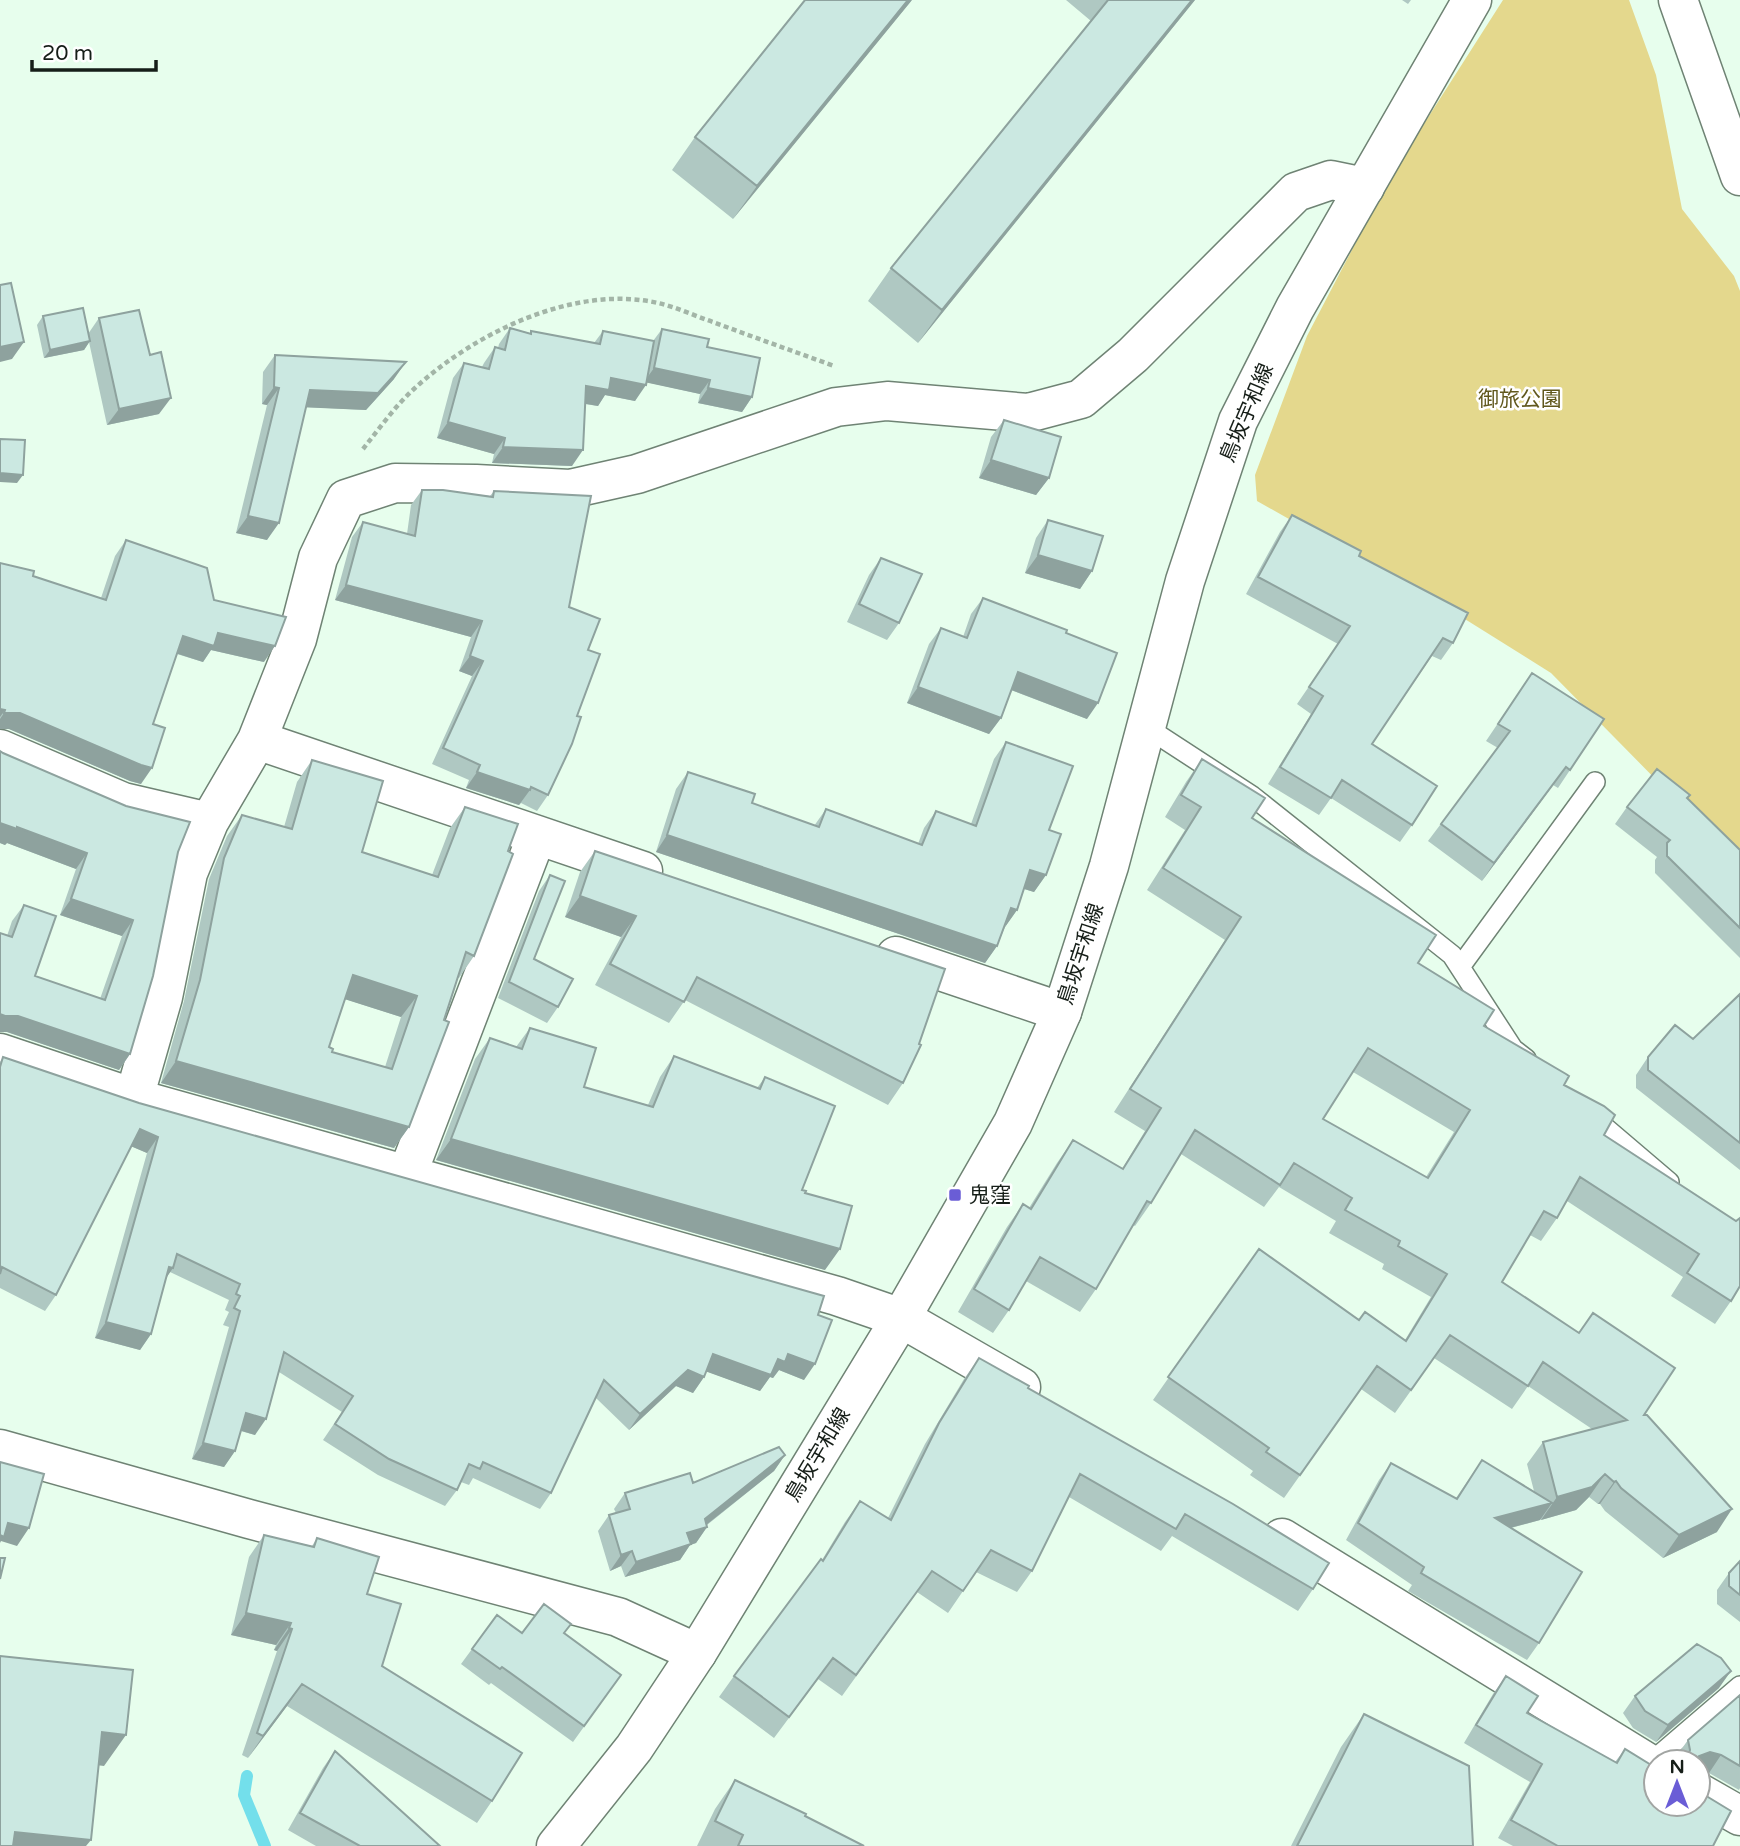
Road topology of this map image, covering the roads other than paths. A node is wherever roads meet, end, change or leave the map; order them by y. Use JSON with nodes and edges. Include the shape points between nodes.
{"nodes":[{"id":1,"x":1472,"y":0,"type":"edge"},
{"id":2,"x":1678,"y":0,"type":"edge"},
{"id":3,"x":1740,"y":176,"type":"edge"},
{"id":4,"x":1365,"y":187,"type":"junction"},
{"id":5,"x":1146,"y":727,"type":"junction"},
{"id":6,"x":257,"y":740,"type":"junction"},
{"id":7,"x":0,"y":749,"type":"edge"},
{"id":8,"x":1595,"y":782,"type":"dead end"},
{"id":9,"x":209,"y":821,"type":"junction"},
{"id":10,"x":537,"y":835,"type":"junction"},
{"id":11,"x":682,"y":884,"type":"edge"},
{"id":12,"x":866,"y":946,"type":"edge"},
{"id":13,"x":1460,"y":967,"type":"junction"},
{"id":14,"x":1062,"y":1012,"type":"junction"},
{"id":15,"x":0,"y":1053,"type":"edge"},
{"id":16,"x":1545,"y":1076,"type":"edge"},
{"id":17,"x":134,"y":1098,"type":"junction"},
{"id":18,"x":1576,"y":1102,"type":"edge"},
{"id":19,"x":407,"y":1175,"type":"junction"},
{"id":20,"x":1679,"y":1191,"type":"edge"},
{"id":21,"x":901,"y":1318,"type":"junction"},
{"id":22,"x":1056,"y":1406,"type":"edge"},
{"id":23,"x":0,"y":1449,"type":"edge"},
{"id":24,"x":1248,"y":1517,"type":"edge"},
{"id":25,"x":697,"y":1653,"type":"junction"},
{"id":26,"x":1740,"y":1686,"type":"edge"},
{"id":27,"x":1673,"y":1748,"type":"edge"},
{"id":28,"x":1642,"y":1759,"type":"edge"},
{"id":29,"x":1712,"y":1800,"type":"edge"},
{"id":30,"x":1740,"y":1816,"type":"edge"},
{"id":31,"x":556,"y":1846,"type":"edge"}],
"edges":[{"from":1,"to":4,"type":"street","name":"鳥坂宇和線"},
{"from":2,"to":3,"type":"street"},
{"from":4,"to":5,"type":"street","name":"鳥坂宇和線","via":[[1295,308],[1238,421],[1185,581]]},
{"from":4,"to":6,"type":"street","via":[[1331,180],[1296,192],[1133,355],[1081,399],[1028,413],[887,401],[836,407],[637,474],[570,489],[395,483],[346,499],[318,558],[298,639]]},
{"from":5,"to":13,"type":"lane","via":[[1252,796],[1452,955]]},
{"from":5,"to":14,"type":"street","name":"鳥坂宇和線","via":[[1109,866]]},
{"from":6,"to":9,"type":"street"},
{"from":6,"to":10,"type":"street"},
{"from":7,"to":9,"type":"street","via":[[123,802]]},
{"from":8,"to":13,"type":"lane"},
{"from":9,"to":17,"type":"street","via":[[188,873],[163,997]]},
{"from":10,"to":11,"type":"street"},
{"from":10,"to":19,"type":"street"},
{"from":12,"to":14,"type":"street"},
{"from":13,"to":16,"type":"lane","via":[[1513,1049]]},
{"from":14,"to":21,"type":"street","name":"鳥坂宇和線","via":[[1013,1123]]},
{"from":15,"to":17,"type":"street"},
{"from":17,"to":19,"type":"street"},
{"from":18,"to":20,"type":"lane"},
{"from":19,"to":21,"type":"street"},
{"from":21,"to":22,"type":"street"},
{"from":21,"to":25,"type":"street","name":"鳥坂宇和線"},
{"from":23,"to":25,"type":"street","via":[[618,1617]]},
{"from":24,"to":28,"type":"street"},
{"from":25,"to":31,"type":"street","name":"鳥坂宇和線","via":[[634,1748]]},
{"from":26,"to":27,"type":"lane"},
{"from":29,"to":30,"type":"street"}]}
